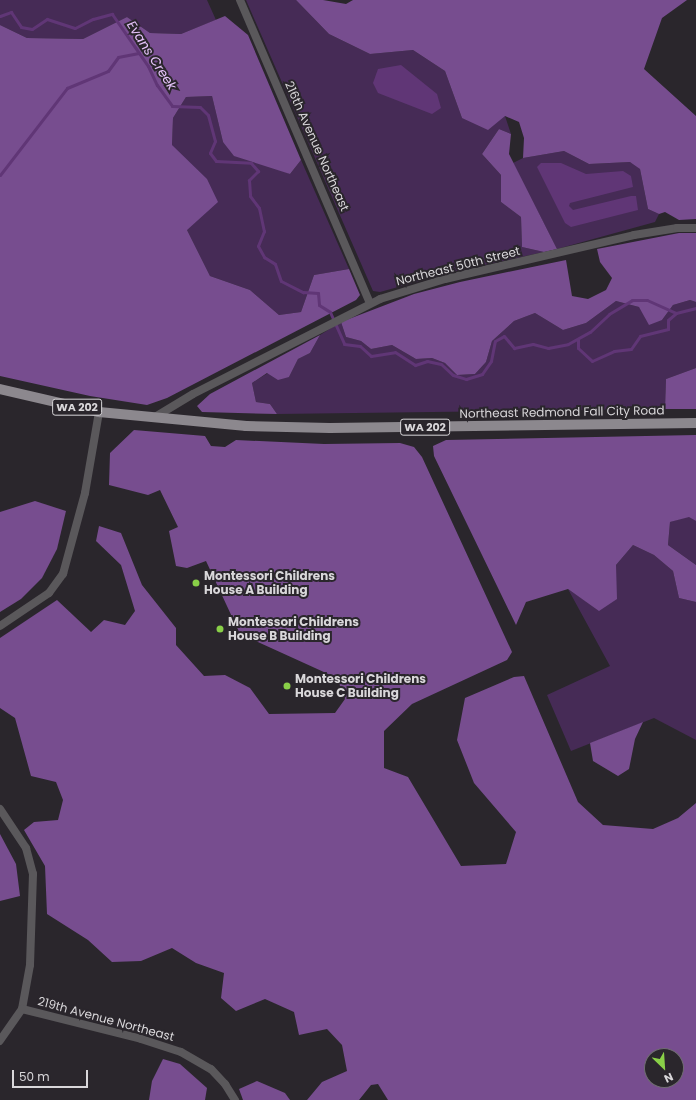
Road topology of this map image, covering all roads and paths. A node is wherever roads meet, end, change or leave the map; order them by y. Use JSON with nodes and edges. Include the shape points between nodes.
{"nodes":[{"id":1,"x":240,"y":0,"type":"edge"},
{"id":2,"x":696,"y":228,"type":"edge"},
{"id":3,"x":370,"y":303,"type":"junction"},
{"id":4,"x":0,"y":389,"type":"edge"},
{"id":5,"x":99,"y":412,"type":"junction"},
{"id":6,"x":155,"y":417,"type":"junction"},
{"id":7,"x":696,"y":423,"type":"edge"},
{"id":8,"x":0,"y":626,"type":"edge"},
{"id":9,"x":0,"y":809,"type":"edge"},
{"id":10,"x":22,"y":1009,"type":"junction"},
{"id":11,"x":0,"y":1041,"type":"edge"},
{"id":12,"x":235,"y":1100,"type":"edge"}],
"edges":[{"from":1,"to":3,"type":"street","name":"216th Avenue Northeast","via":[[359,271]]},
{"from":2,"to":3,"type":"street","name":"Northeast 50th Street","via":[[677,228],[634,235],[445,279]]},
{"from":3,"to":6,"type":"street","name":"Northeast 50th Street","via":[[193,394]]},
{"from":4,"to":5,"type":"main road","name":"Northeast Redmond Fall City Road","number":"WA 202"},
{"from":5,"to":6,"type":"main road","name":"Northeast Redmond Fall City Road","number":"WA 202"},
{"from":5,"to":8,"type":"street","via":[[85,493],[63,574],[49,593]]},
{"from":6,"to":7,"type":"main road","name":"Northeast Redmond Fall City Road","number":"WA 202","via":[[246,426],[330,428]]},
{"from":9,"to":10,"type":"street","via":[[26,848],[33,874],[30,965]]},
{"from":10,"to":11,"type":"street"},
{"from":10,"to":12,"type":"street","name":"219th Avenue Northeast","via":[[141,1039],[181,1052],[211,1069]]}]}
